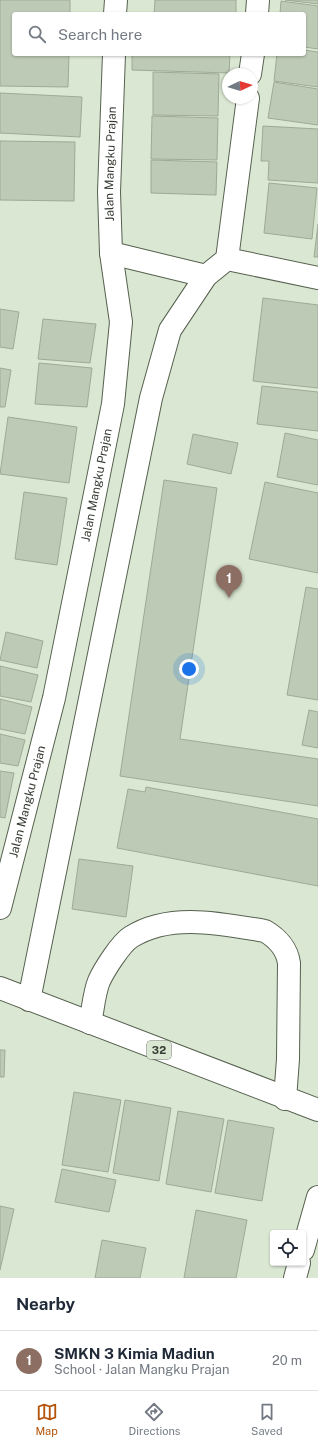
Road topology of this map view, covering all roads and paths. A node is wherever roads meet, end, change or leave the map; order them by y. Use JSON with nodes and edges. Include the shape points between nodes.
{"nodes":[{"id":1,"x":116,"y":0,"type":"edge"},
{"id":2,"x":258,"y":0,"type":"edge"},
{"id":3,"x":115,"y":12,"type":"edge"},
{"id":4,"x":257,"y":12,"type":"edge"},
{"id":5,"x":114,"y":56,"type":"edge"},
{"id":6,"x":252,"y":56,"type":"edge"},
{"id":7,"x":251,"y":68,"type":"edge"},
{"id":8,"x":247,"y":104,"type":"edge"},
{"id":9,"x":111,"y":253,"type":"junction"},
{"id":10,"x":227,"y":259,"type":"junction"},
{"id":11,"x":206,"y":276,"type":"junction"},
{"id":12,"x":318,"y":278,"type":"edge"},
{"id":13,"x":0,"y":908,"type":"edge"},
{"id":14,"x":0,"y":988,"type":"edge"},
{"id":15,"x":29,"y":1000,"type":"junction"},
{"id":16,"x":90,"y":1023,"type":"junction"},
{"id":17,"x":285,"y":1099,"type":"junction"},
{"id":18,"x":318,"y":1110,"type":"edge"},
{"id":19,"x":318,"y":1197,"type":"edge"},
{"id":20,"x":306,"y":1239,"type":"edge"},
{"id":21,"x":298,"y":1266,"type":"edge"},
{"id":22,"x":295,"y":1278,"type":"edge"}],
"edges":[{"from":1,"to":3,"type":"main road"},
{"from":2,"to":4,"type":"main road"},
{"from":5,"to":9,"type":"main road","name":"Jalan Mangku Prajan","via":[[109,192]]},
{"from":6,"to":7,"type":"main road"},
{"from":8,"to":10,"type":"main road"},
{"from":9,"to":11,"type":"main road"},
{"from":9,"to":13,"type":"main road","name":"Jalan Mangku Prajan","via":[[121,322],[113,404],[54,698]]},
{"from":10,"to":11,"type":"main road"},
{"from":10,"to":12,"type":"main road"},
{"from":11,"to":15,"type":"main road","via":[[170,330],[151,398]]},
{"from":14,"to":15,"type":"main road","number":"32"},
{"from":15,"to":16,"type":"main road","number":"32"},
{"from":16,"to":17,"type":"main road","number":"32"},
{"from":16,"to":17,"type":"main road","via":[[99,981],[122,944],[130,937],[151,928],[196,922],[265,931],[273,935],[281,945],[289,963]]},
{"from":17,"to":18,"type":"main road","number":"32"},
{"from":19,"to":20,"type":"main road"},
{"from":21,"to":22,"type":"main road"}]}
